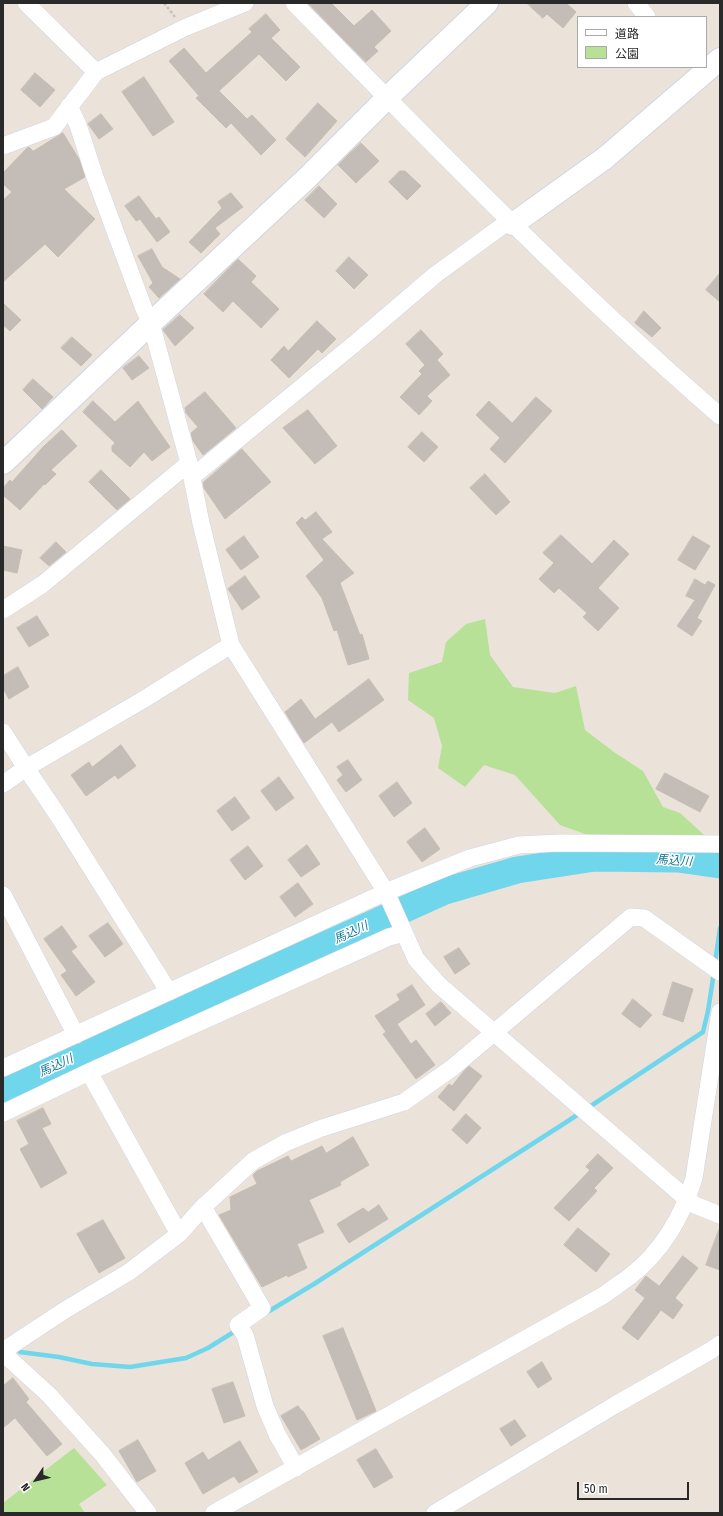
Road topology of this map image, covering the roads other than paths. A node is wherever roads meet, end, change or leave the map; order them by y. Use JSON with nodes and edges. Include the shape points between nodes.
{"nodes":[{"id":1,"x":26,"y":3,"type":"edge"},
{"id":2,"x":245,"y":3,"type":"edge"},
{"id":3,"x":294,"y":3,"type":"edge"},
{"id":4,"x":487,"y":3,"type":"edge"},
{"id":5,"x":636,"y":3,"type":"edge"},
{"id":6,"x":646,"y":16,"type":"edge"},
{"id":7,"x":716,"y":62,"type":"edge"},
{"id":8,"x":96,"y":72,"type":"junction"},
{"id":9,"x":387,"y":98,"type":"junction"},
{"id":10,"x":69,"y":106,"type":"junction"},
{"id":11,"x":3,"y":146,"type":"edge"},
{"id":12,"x":511,"y":222,"type":"junction"},
{"id":13,"x":151,"y":323,"type":"junction"},
{"id":14,"x":720,"y":416,"type":"edge"},
{"id":15,"x":3,"y":463,"type":"edge"},
{"id":16,"x":191,"y":470,"type":"junction"},
{"id":17,"x":3,"y":610,"type":"edge"},
{"id":18,"x":230,"y":645,"type":"junction"},
{"id":19,"x":3,"y":732,"type":"edge"},
{"id":20,"x":26,"y":768,"type":"junction"},
{"id":21,"x":3,"y":784,"type":"edge"},
{"id":22,"x":720,"y":844,"type":"edge"},
{"id":23,"x":386,"y":892,"type":"junction"},
{"id":24,"x":3,"y":895,"type":"edge"},
{"id":25,"x":403,"y":931,"type":"junction"},
{"id":26,"x":720,"y":972,"type":"edge"},
{"id":27,"x":169,"y":992,"type":"junction"},
{"id":28,"x":720,"y":1012,"type":"edge"},
{"id":29,"x":494,"y":1033,"type":"junction"},
{"id":30,"x":76,"y":1035,"type":"junction"},
{"id":31,"x":3,"y":1068,"type":"edge"},
{"id":32,"x":90,"y":1072,"type":"junction"},
{"id":33,"x":3,"y":1113,"type":"edge"},
{"id":34,"x":688,"y":1200,"type":"junction"},
{"id":35,"x":203,"y":1207,"type":"junction"},
{"id":36,"x":720,"y":1215,"type":"edge"},
{"id":37,"x":179,"y":1234,"type":"junction"},
{"id":38,"x":720,"y":1344,"type":"edge"},
{"id":39,"x":3,"y":1352,"type":"edge"},
{"id":40,"x":296,"y":1468,"type":"junction"},
{"id":41,"x":148,"y":1513,"type":"edge"},
{"id":42,"x":214,"y":1513,"type":"edge"},
{"id":43,"x":434,"y":1513,"type":"edge"}],
"edges":[{"from":1,"to":8,"type":"street"},
{"from":2,"to":8,"type":"street","via":[[184,28]]},
{"from":3,"to":9,"type":"street"},
{"from":4,"to":9,"type":"street"},
{"from":5,"to":6,"type":"street"},
{"from":7,"to":12,"type":"street","via":[[605,158]]},
{"from":8,"to":10,"type":"street"},
{"from":9,"to":12,"type":"street"},
{"from":9,"to":13,"type":"street","via":[[307,178]]},
{"from":10,"to":11,"type":"street","via":[[54,127]]},
{"from":10,"to":13,"type":"street"},
{"from":12,"to":14,"type":"street","via":[[653,358]]},
{"from":12,"to":16,"type":"street","via":[[435,276],[353,345]]},
{"from":13,"to":15,"type":"street"},
{"from":13,"to":16,"type":"street"},
{"from":16,"to":17,"type":"street","via":[[43,584]]},
{"from":16,"to":18,"type":"street"},
{"from":18,"to":20,"type":"street","via":[[141,701]]},
{"from":18,"to":23,"type":"street"},
{"from":19,"to":20,"type":"street"},
{"from":20,"to":21,"type":"street"},
{"from":20,"to":27,"type":"street"},
{"from":22,"to":23,"type":"street","via":[[560,842],[519,845],[470,858]]},
{"from":23,"to":25,"type":"street"},
{"from":23,"to":27,"type":"street"},
{"from":24,"to":30,"type":"street"},
{"from":25,"to":29,"type":"street","via":[[416,959],[439,985]]},
{"from":25,"to":32,"type":"street"},
{"from":26,"to":29,"type":"street","via":[[644,918],[631,918]]},
{"from":27,"to":30,"type":"street"},
{"from":28,"to":34,"type":"street","via":[[694,1178]]},
{"from":29,"to":34,"type":"street"},
{"from":29,"to":35,"type":"street","via":[[452,1068],[404,1102],[319,1129],[287,1142],[253,1161]]},
{"from":30,"to":31,"type":"street"},
{"from":32,"to":33,"type":"street"},
{"from":32,"to":37,"type":"street"},
{"from":34,"to":36,"type":"street"},
{"from":34,"to":40,"type":"street","via":[[673,1228],[656,1251],[630,1276],[604,1295]]},
{"from":35,"to":37,"type":"street"},
{"from":35,"to":40,"type":"street","via":[[262,1308],[241,1330],[265,1406]]},
{"from":37,"to":39,"type":"street","via":[[129,1272],[65,1310]]},
{"from":38,"to":43,"type":"street"},
{"from":39,"to":41,"type":"street","via":[[59,1406],[103,1455]]},
{"from":40,"to":42,"type":"street"}]}
